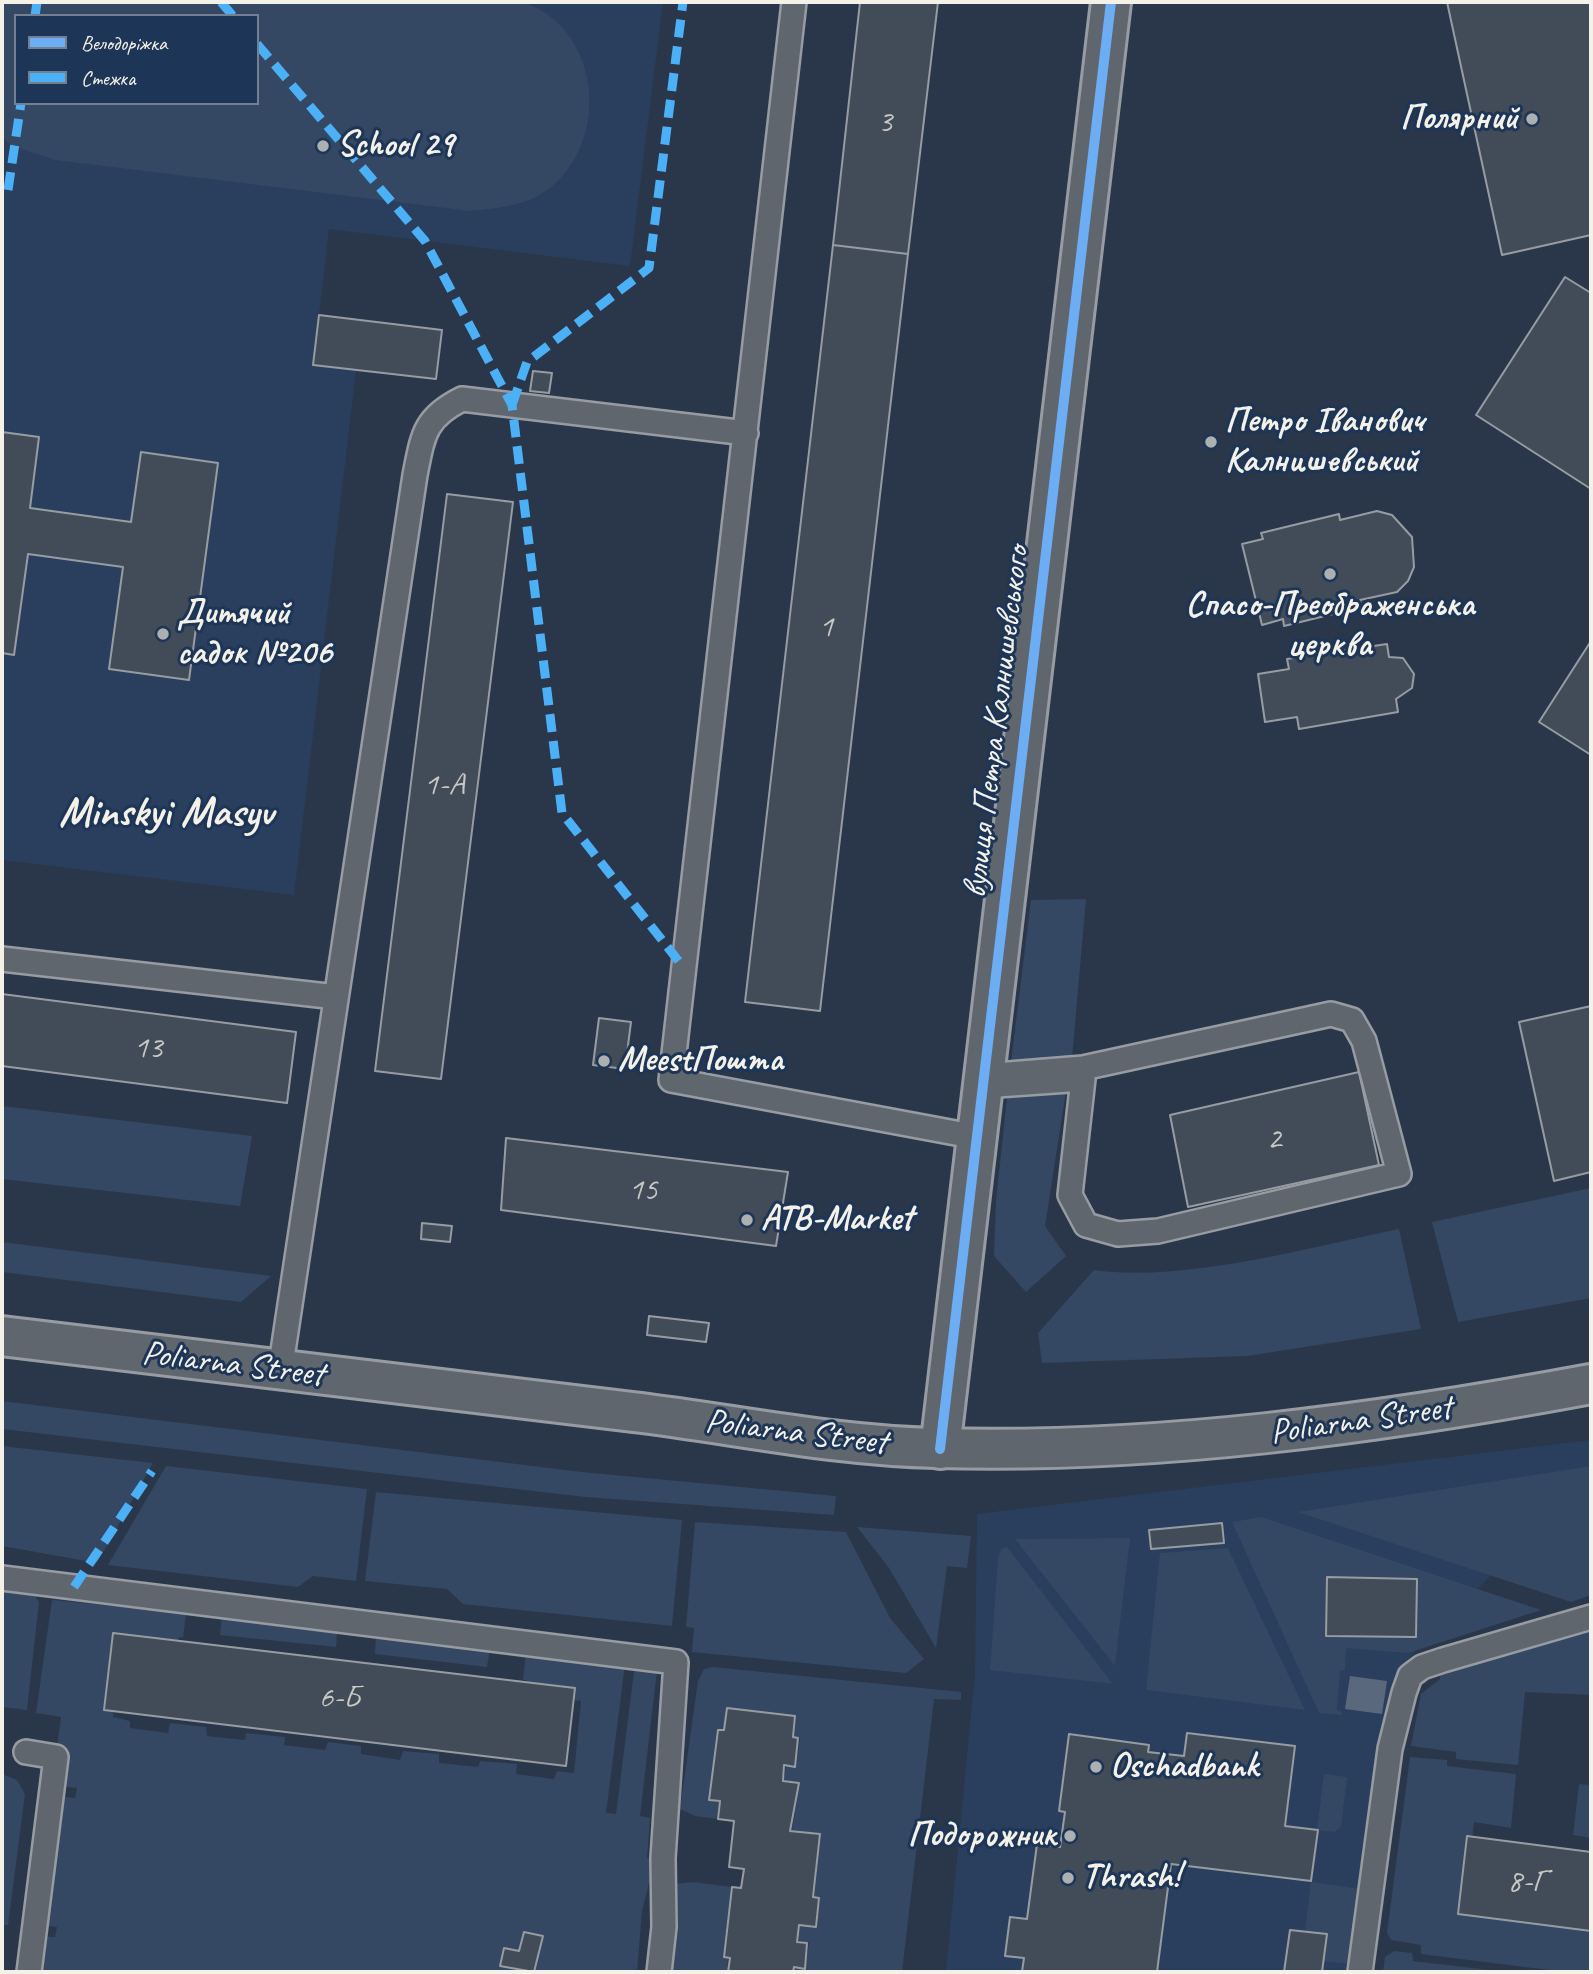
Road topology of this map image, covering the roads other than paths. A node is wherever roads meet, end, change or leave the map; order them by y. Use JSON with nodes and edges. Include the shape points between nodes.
{"nodes":[{"id":1,"x":794,"y":2,"type":"edge"},
{"id":2,"x":1111,"y":2,"type":"edge"},
{"id":3,"x":746,"y":433,"type":"junction"},
{"id":4,"x":2,"y":959,"type":"edge"},
{"id":5,"x":336,"y":997,"type":"junction"},
{"id":6,"x":983,"y":1081,"type":"junction"},
{"id":7,"x":977,"y":1137,"type":"junction"},
{"id":8,"x":2,"y":1336,"type":"edge"},
{"id":9,"x":280,"y":1371,"type":"junction"},
{"id":10,"x":1591,"y":1384,"type":"edge"},
{"id":11,"x":940,"y":1449,"type":"junction"},
{"id":12,"x":2,"y":1578,"type":"edge"},
{"id":13,"x":1591,"y":1617,"type":"edge"},
{"id":14,"x":26,"y":1752,"type":"dead end"},
{"id":15,"x":29,"y":1972,"type":"edge"},
{"id":16,"x":659,"y":1972,"type":"edge"},
{"id":17,"x":1360,"y":1972,"type":"edge"}],
"edges":[{"from":1,"to":3,"type":"lane"},
{"from":2,"to":6,"type":"main road","name":"вулиця Петра Калнишевського"},
{"from":3,"to":5,"type":"lane","via":[[462,400],[439,411],[432,420],[424,432],[415,475]]},
{"from":3,"to":7,"type":"lane","via":[[671,1080]]},
{"from":4,"to":5,"type":"lane"},
{"from":5,"to":9,"type":"lane"},
{"from":6,"to":6,"type":"lane","via":[[1083,1079],[1070,1195],[1086,1225],[1118,1234],[1158,1231],[1399,1174],[1364,1041],[1352,1020],[1331,1014],[1083,1068]]},
{"from":6,"to":7,"type":"main road","name":"вулиця Петра Калнишевського"},
{"from":7,"to":11,"type":"main road","name":"вулиця Петра Калнишевського"},
{"from":8,"to":9,"type":"main road","name":"Poliarna Street"},
{"from":9,"to":11,"type":"main road","name":"Poliarna Street","via":[[686,1419],[860,1445]]},
{"from":10,"to":11,"type":"main road","name":"Poliarna Street","via":[[1461,1408],[1242,1437]]},
{"from":12,"to":16,"type":"lane","via":[[676,1662]]},
{"from":13,"to":17,"type":"lane","via":[[1443,1660],[1410,1676],[1391,1749]]},
{"from":14,"to":15,"type":"lane","via":[[55,1757]]}]}
